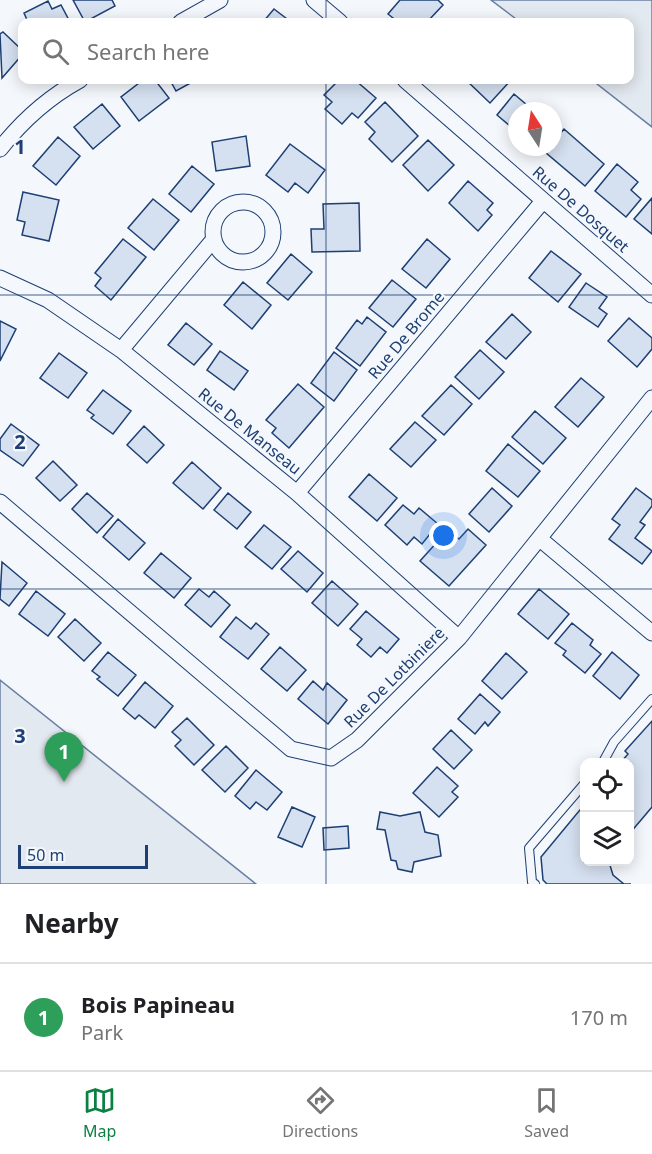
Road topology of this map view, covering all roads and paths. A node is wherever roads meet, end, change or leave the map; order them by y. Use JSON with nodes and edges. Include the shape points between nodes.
{"nodes":[{"id":1,"x":220,"y":0,"type":"edge"},
{"id":2,"x":314,"y":0,"type":"edge"},
{"id":3,"x":188,"y":18,"type":"edge"},
{"id":4,"x":335,"y":18,"type":"edge"},
{"id":5,"x":72,"y":84,"type":"edge"},
{"id":6,"x":410,"y":84,"type":"edge"},
{"id":7,"x":0,"y":149,"type":"edge"},
{"id":8,"x":543,"y":201,"type":"junction"},
{"id":9,"x":214,"y":239,"type":"dead end"},
{"id":10,"x":0,"y":278,"type":"edge"},
{"id":11,"x":652,"y":295,"type":"edge"},
{"id":12,"x":122,"y":350,"type":"junction"},
{"id":13,"x":652,"y":398,"type":"edge"},
{"id":14,"x":297,"y":493,"type":"junction"},
{"id":15,"x":0,"y":502,"type":"edge"},
{"id":16,"x":540,"y":539,"type":"junction"},
{"id":17,"x":652,"y":633,"type":"edge"},
{"id":18,"x":459,"y":638,"type":"junction"},
{"id":19,"x":652,"y":699,"type":"edge"},
{"id":20,"x":605,"y":758,"type":"edge"},
{"id":21,"x":580,"y":790,"type":"edge"},
{"id":22,"x":535,"y":884,"type":"edge"}],
"edges":[{"from":1,"to":3,"type":"street"},
{"from":2,"to":4,"type":"street"},
{"from":5,"to":7,"type":"street","via":[[16,128]]},
{"from":6,"to":8,"type":"street","name":"Rue De Dosquet"},
{"from":8,"to":11,"type":"street","name":"Rue De Dosquet"},
{"from":8,"to":14,"type":"street","name":"Rue De Brome"},
{"from":9,"to":12,"type":"street"},
{"from":10,"to":12,"type":"street","name":"Rue De Manseau","via":[[48,300]]},
{"from":12,"to":14,"type":"street","name":"Rue De Manseau"},
{"from":13,"to":16,"type":"street","name":"Rue De Lotbiniere"},
{"from":14,"to":18,"type":"street","name":"Rue De Manseau"},
{"from":15,"to":18,"type":"street","name":"Rue De Lotbiniere","via":[[291,750],[331,758],[357,740]]},
{"from":16,"to":17,"type":"street"},
{"from":16,"to":18,"type":"street","name":"Rue De Lotbiniere"},
{"from":19,"to":20,"type":"lane","via":[[614,742]]},
{"from":21,"to":22,"type":"lane","via":[[529,848]]}]}
